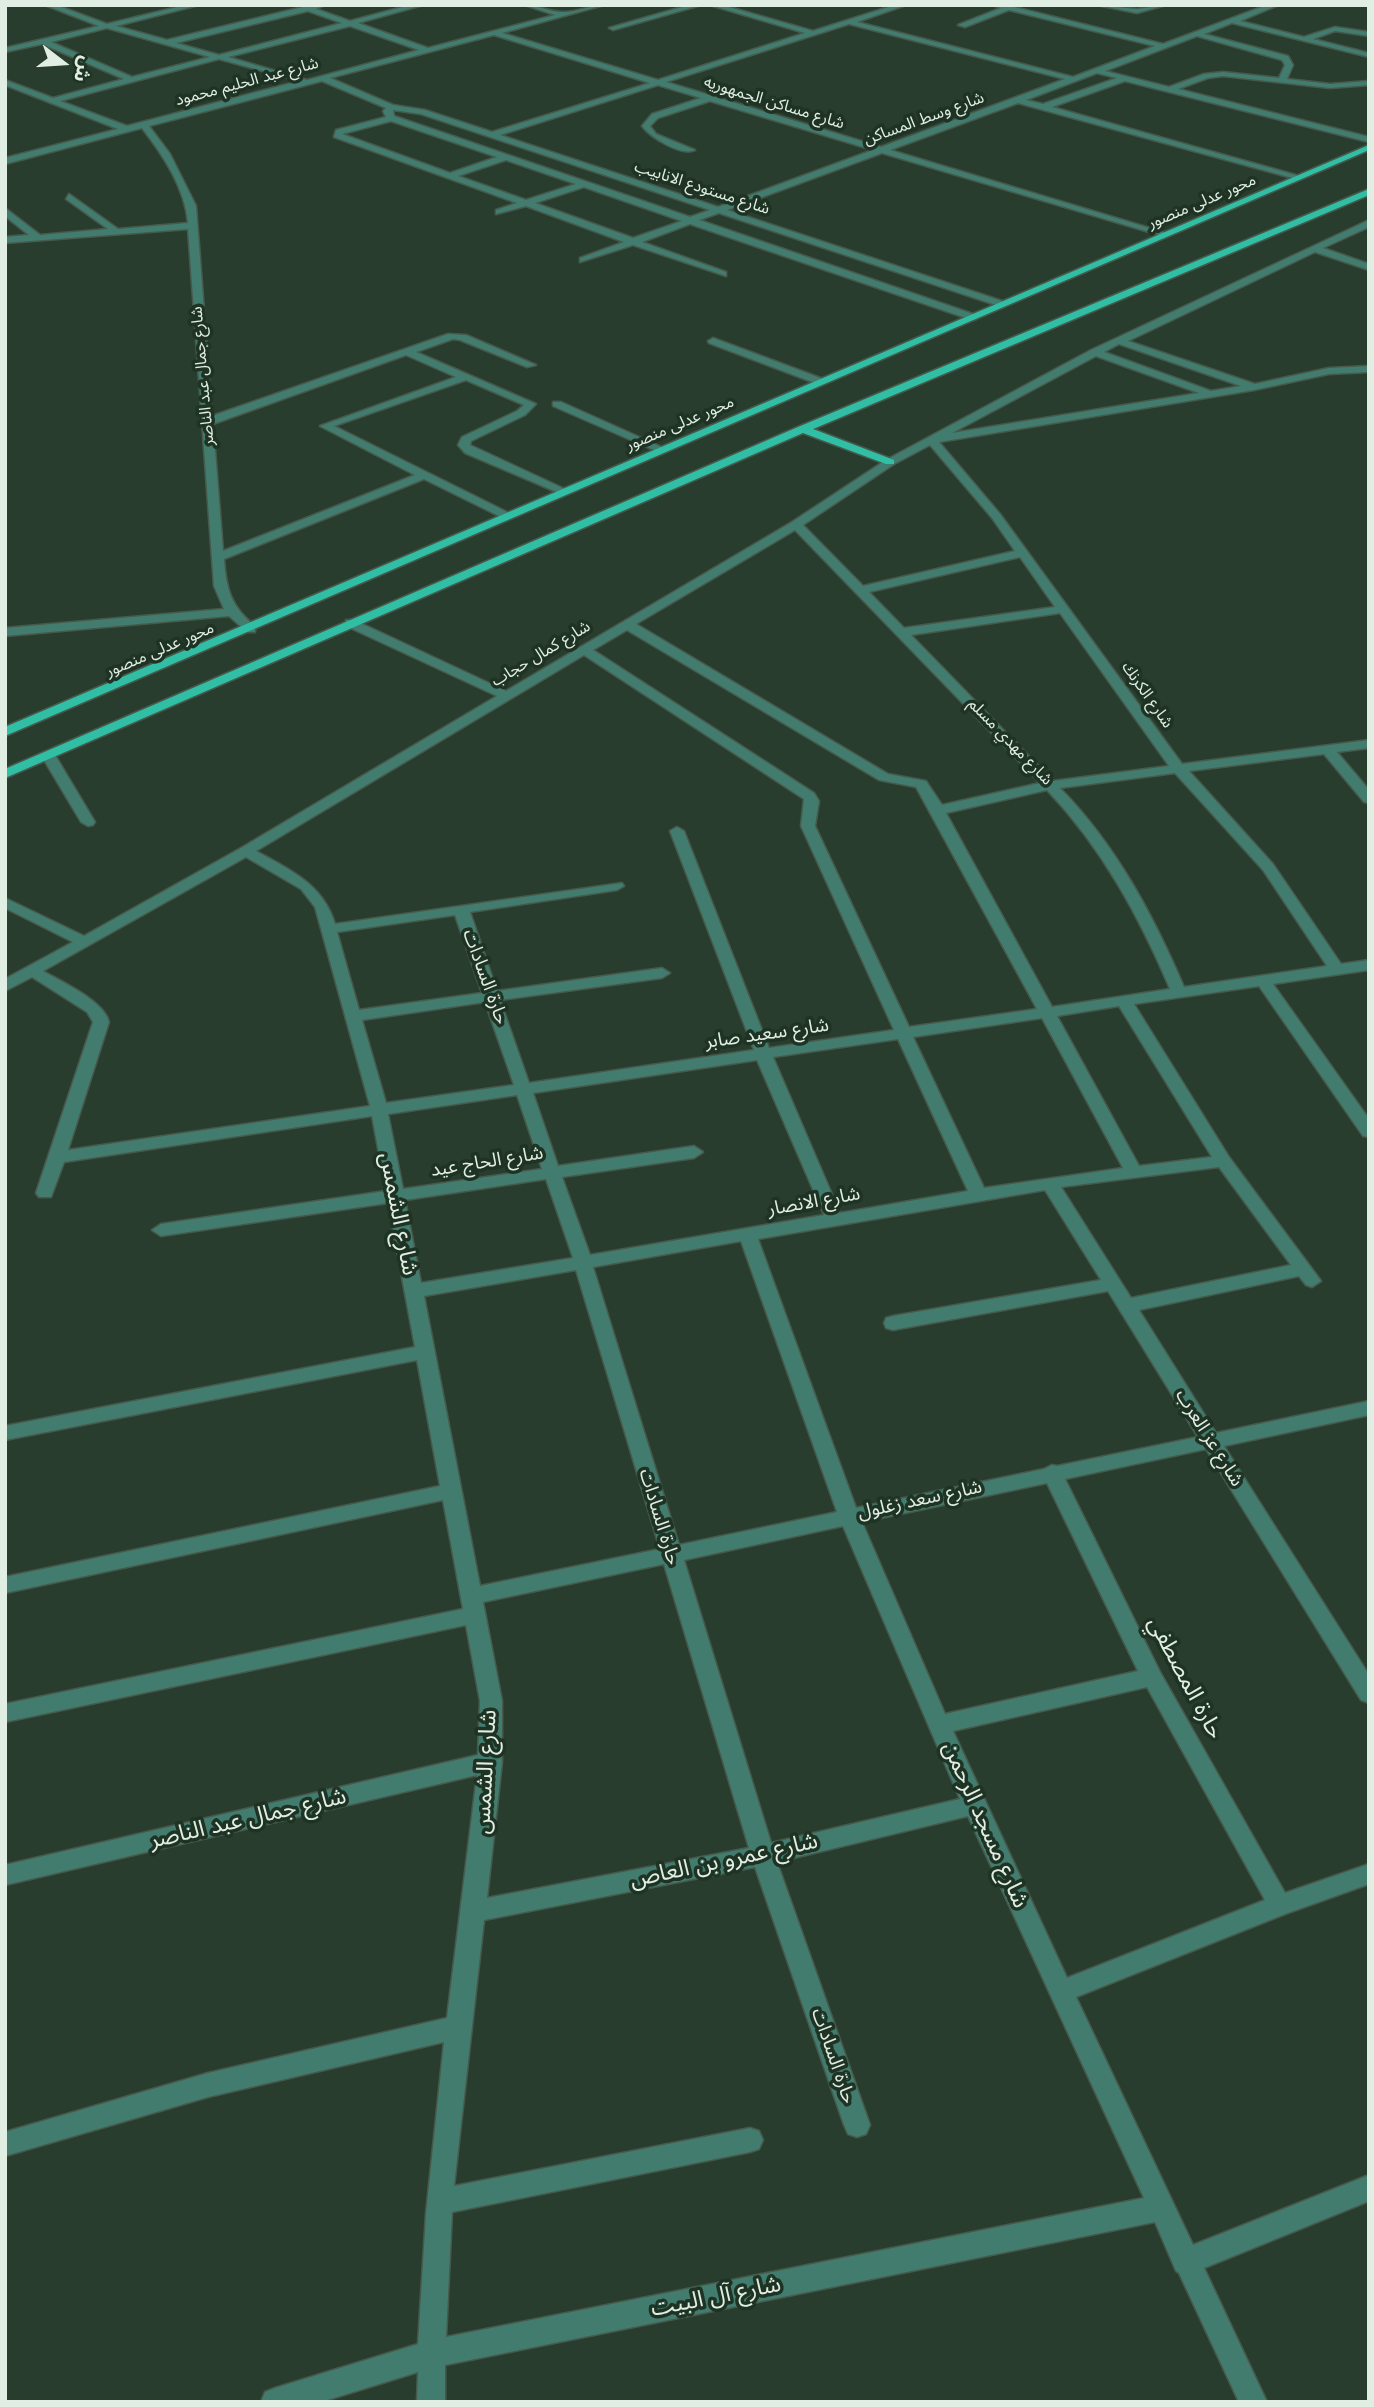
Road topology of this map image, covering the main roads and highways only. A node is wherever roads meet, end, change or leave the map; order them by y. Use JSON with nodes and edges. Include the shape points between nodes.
{"nodes":[{"id":1,"x":1369,"y":147,"type":"edge"},
{"id":2,"x":1369,"y":192,"type":"edge"},
{"id":3,"x":802,"y":429,"type":"junction"},
{"id":4,"x":890,"y":462,"type":"road end"},
{"id":5,"x":5,"y":732,"type":"edge"},
{"id":6,"x":5,"y":774,"type":"edge"}],
"edges":[{"from":1,"to":5,"type":"main road","name":"محور عدلى منصور"},
{"from":2,"to":3,"type":"main road"},
{"from":3,"to":4,"type":"main road"},
{"from":3,"to":6,"type":"main road"}]}
